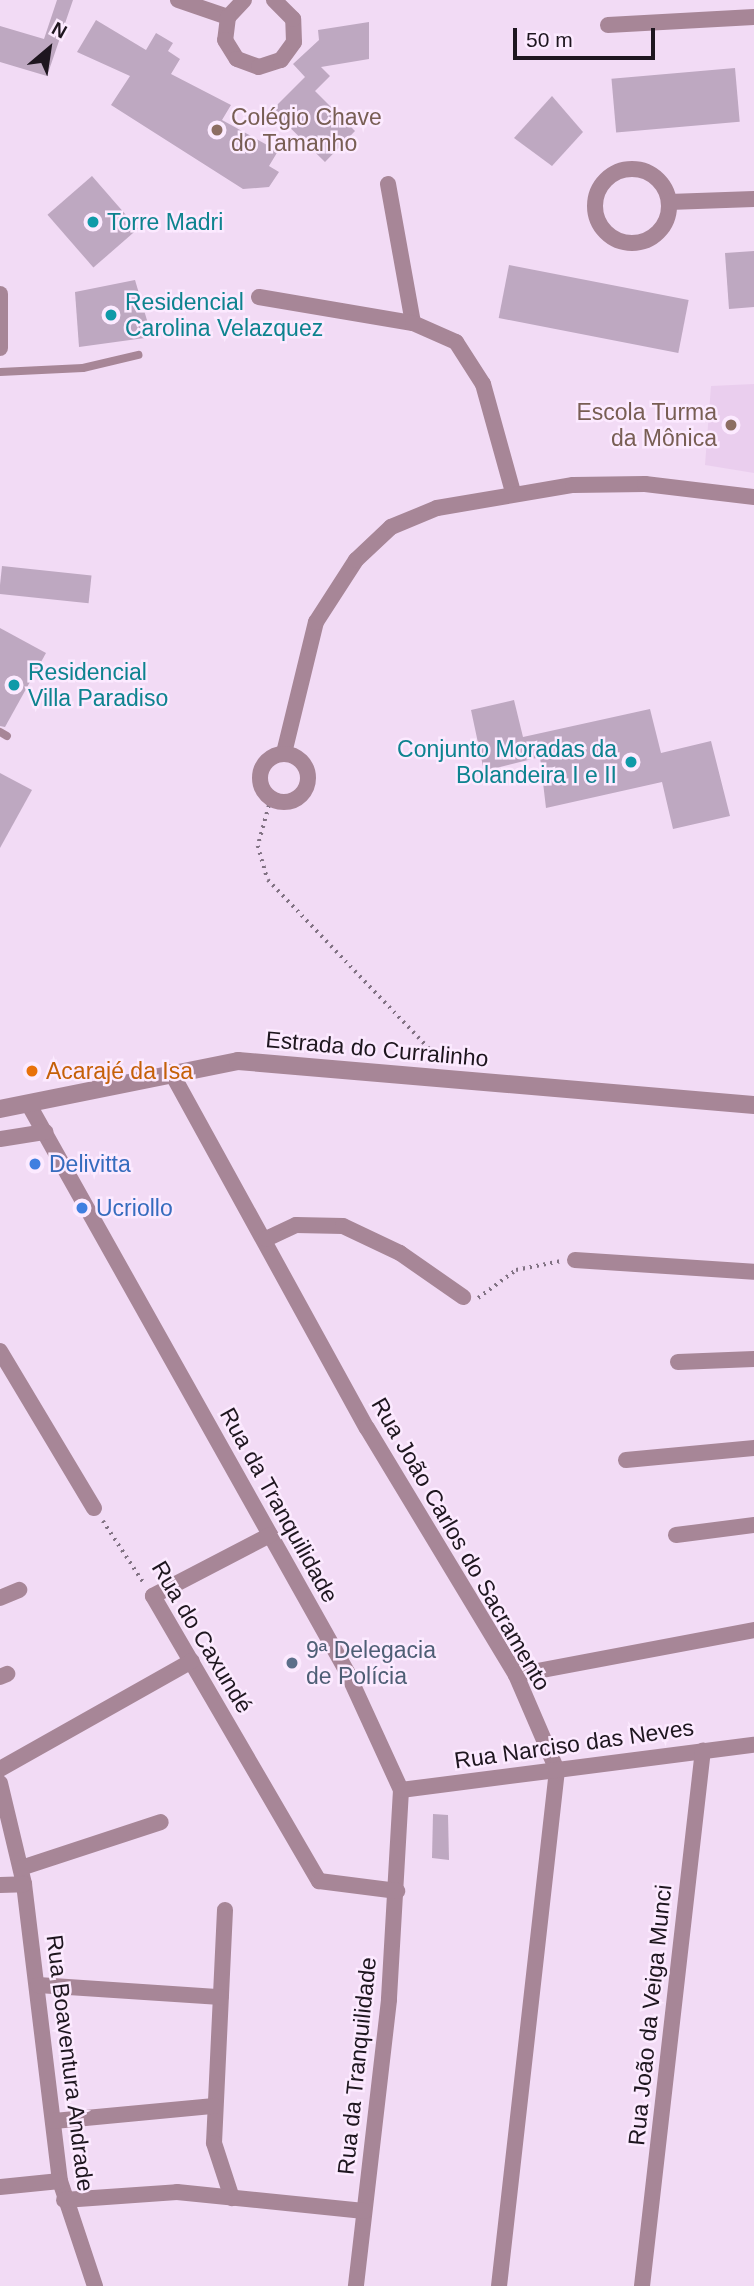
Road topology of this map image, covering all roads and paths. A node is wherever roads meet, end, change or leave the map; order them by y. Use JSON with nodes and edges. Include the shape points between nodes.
{"nodes":[{"id":1,"x":178,"y":0,"type":"edge"},
{"id":2,"x":244,"y":0,"type":"edge"},
{"id":3,"x":274,"y":0,"type":"edge"},
{"id":4,"x":228,"y":17,"type":"junction"},
{"id":5,"x":754,"y":17,"type":"edge"},
{"id":6,"x":608,"y":24,"type":"dead end"},
{"id":7,"x":388,"y":184,"type":"dead end"},
{"id":8,"x":754,"y":199,"type":"edge"},
{"id":9,"x":669,"y":202,"type":"junction"},
{"id":10,"x":0,"y":293,"type":"edge"},
{"id":11,"x":260,"y":297,"type":"dead end"},
{"id":12,"x":413,"y":323,"type":"junction"},
{"id":13,"x":0,"y":348,"type":"edge"},
{"id":14,"x":138,"y":355,"type":"dead end"},
{"id":15,"x":0,"y":372,"type":"edge"},
{"id":16,"x":513,"y":492,"type":"junction"},
{"id":17,"x":754,"y":498,"type":"edge"},
{"id":18,"x":284,"y":753,"type":"junction"},
{"id":19,"x":271,"y":799,"type":"junction"},
{"id":20,"x":171,"y":1072,"type":"junction"},
{"id":21,"x":459,"y":1082,"type":"junction"},
{"id":22,"x":29,"y":1105,"type":"junction"},
{"id":23,"x":754,"y":1105,"type":"edge"},
{"id":24,"x":0,"y":1109,"type":"edge"},
{"id":25,"x":45,"y":1132,"type":"junction"},
{"id":26,"x":0,"y":1139,"type":"edge"},
{"id":27,"x":266,"y":1239,"type":"junction"},
{"id":28,"x":575,"y":1260,"type":"joint"},
{"id":29,"x":754,"y":1272,"type":"edge"},
{"id":30,"x":463,"y":1297,"type":"joint"},
{"id":31,"x":0,"y":1352,"type":"edge"},
{"id":32,"x":754,"y":1359,"type":"edge"},
{"id":33,"x":678,"y":1362,"type":"dead end"},
{"id":34,"x":754,"y":1448,"type":"edge"},
{"id":35,"x":625,"y":1460,"type":"dead end"},
{"id":36,"x":94,"y":1508,"type":"joint"},
{"id":37,"x":754,"y":1525,"type":"edge"},
{"id":38,"x":270,"y":1535,"type":"junction"},
{"id":39,"x":676,"y":1535,"type":"dead end"},
{"id":40,"x":19,"y":1590,"type":"dead end"},
{"id":41,"x":153,"y":1596,"type":"junction"},
{"id":42,"x":0,"y":1598,"type":"edge"},
{"id":43,"x":754,"y":1630,"type":"edge"},
{"id":44,"x":192,"y":1661,"type":"junction"},
{"id":45,"x":516,"y":1675,"type":"junction"},
{"id":46,"x":754,"y":1745,"type":"edge"},
{"id":47,"x":703,"y":1750,"type":"junction"},
{"id":48,"x":0,"y":1769,"type":"edge"},
{"id":49,"x":557,"y":1770,"type":"junction"},
{"id":50,"x":0,"y":1783,"type":"edge"},
{"id":51,"x":401,"y":1790,"type":"junction"},
{"id":52,"x":161,"y":1822,"type":"dead end"},
{"id":53,"x":22,"y":1876,"type":"junction"},
{"id":54,"x":0,"y":1885,"type":"edge"},
{"id":55,"x":397,"y":1891,"type":"junction"},
{"id":56,"x":225,"y":1910,"type":"dead end"},
{"id":57,"x":38,"y":1985,"type":"junction"},
{"id":58,"x":221,"y":1997,"type":"junction"},
{"id":59,"x":214,"y":2106,"type":"junction"},
{"id":60,"x":54,"y":2120,"type":"junction"},
{"id":61,"x":61,"y":2181,"type":"junction"},
{"id":62,"x":0,"y":2187,"type":"edge"},
{"id":63,"x":232,"y":2198,"type":"junction"},
{"id":64,"x":64,"y":2200,"type":"junction"},
{"id":65,"x":364,"y":2211,"type":"junction"},
{"id":66,"x":95,"y":2286,"type":"edge"},
{"id":67,"x":356,"y":2286,"type":"edge"},
{"id":68,"x":499,"y":2286,"type":"edge"},
{"id":69,"x":642,"y":2286,"type":"edge"}],
"edges":[{"from":1,"to":4,"type":"street"},
{"from":2,"to":4,"type":"street"},
{"from":3,"to":4,"type":"street","via":[[286,9],[295,30],[289,52],[270,65],[237,59],[225,40]]},
{"from":5,"to":6,"type":"street"},
{"from":7,"to":12,"type":"street"},
{"from":8,"to":9,"type":"street"},
{"from":9,"to":9,"type":"street","via":[[651,175],[629,169],[609,178],[595,207],[612,237],[635,243],[657,234]]},
{"from":10,"to":13,"type":"street"},
{"from":11,"to":12,"type":"street"},
{"from":12,"to":16,"type":"street","via":[[456,342],[472,361]]},
{"from":14,"to":15,"type":"lane","via":[[72,370]]},
{"from":16,"to":17,"type":"street","via":[[607,483]]},
{"from":16,"to":18,"type":"street","via":[[411,518],[356,560],[306,645]]},
{"from":18,"to":19,"type":"street","via":[[269,758],[260,771],[261,786]]},
{"from":18,"to":19,"type":"street","via":[[304,765],[306,788],[287,802]]},
{"from":19,"to":21,"type":"path","via":[[258,846],[268,880]]},
{"from":20,"to":21,"type":"street","name":"Estrada do Curralinho","via":[[238,1061]]},
{"from":20,"to":22,"type":"street","name":"Estrada do Curralinho"},
{"from":20,"to":27,"type":"street","name":"Rua João Carlos do Sacramento"},
{"from":21,"to":23,"type":"street","name":"Estrada do Curralinho"},
{"from":22,"to":24,"type":"street","name":"Estrada do Curralinho"},
{"from":22,"to":25,"type":"street","name":"Rua da Tranquilidade"},
{"from":25,"to":26,"type":"street"},
{"from":25,"to":38,"type":"street","name":"Rua da Tranquilidade"},
{"from":27,"to":30,"type":"street","via":[[296,1225],[343,1226],[400,1253]]},
{"from":27,"to":45,"type":"street","name":"Rua João Carlos do Sacramento","via":[[367,1427]]},
{"from":28,"to":29,"type":"street"},
{"from":28,"to":30,"type":"path","via":[[534,1263],[480,1298]]},
{"from":31,"to":36,"type":"street"},
{"from":32,"to":33,"type":"street"},
{"from":34,"to":35,"type":"street"},
{"from":36,"to":41,"type":"path","name":"Rua do Caxundé"},
{"from":37,"to":39,"type":"street"},
{"from":38,"to":41,"type":"street"},
{"from":38,"to":51,"type":"street","name":"Rua da Tranquilidade","via":[[347,1672]]},
{"from":40,"to":42,"type":"street"},
{"from":41,"to":44,"type":"street","name":"Rua do Caxundé"},
{"from":43,"to":45,"type":"street"},
{"from":44,"to":48,"type":"street"},
{"from":44,"to":55,"type":"street","name":"Rua do Caxundé","via":[[319,1881]]},
{"from":45,"to":49,"type":"street","name":"Rua João Carlos do Sacramento"},
{"from":46,"to":47,"type":"street","name":"Rua Narciso das Neves"},
{"from":47,"to":49,"type":"street","name":"Rua Narciso das Neves"},
{"from":47,"to":69,"type":"street","name":"Rua João da Veiga Munci"},
{"from":49,"to":51,"type":"street","name":"Rua Narciso das Neves"},
{"from":49,"to":68,"type":"street","name":"Rua João Carlos do Sacramento"},
{"from":50,"to":53,"type":"street","name":"Rua Boaventura Andrade"},
{"from":51,"to":55,"type":"street","name":"Rua da Tranquilidade"},
{"from":52,"to":53,"type":"street"},
{"from":53,"to":54,"type":"street"},
{"from":53,"to":57,"type":"street","name":"Rua Boaventura Andrade"},
{"from":55,"to":65,"type":"street","name":"Rua da Tranquilidade"},
{"from":56,"to":58,"type":"street"},
{"from":57,"to":58,"type":"street"},
{"from":57,"to":60,"type":"street","name":"Rua Boaventura Andrade"},
{"from":58,"to":59,"type":"street"},
{"from":59,"to":60,"type":"street"},
{"from":59,"to":63,"type":"street","via":[[216,2160]]},
{"from":60,"to":61,"type":"street","name":"Rua Boaventura Andrade"},
{"from":61,"to":62,"type":"street"},
{"from":61,"to":64,"type":"street","name":"Rua Boaventura Andrade"},
{"from":63,"to":64,"type":"street","via":[[142,2191]]},
{"from":63,"to":65,"type":"street"},
{"from":64,"to":66,"type":"street","name":"Rua Boaventura Andrade"},
{"from":65,"to":67,"type":"street","name":"Rua da Tranquilidade"}]}
